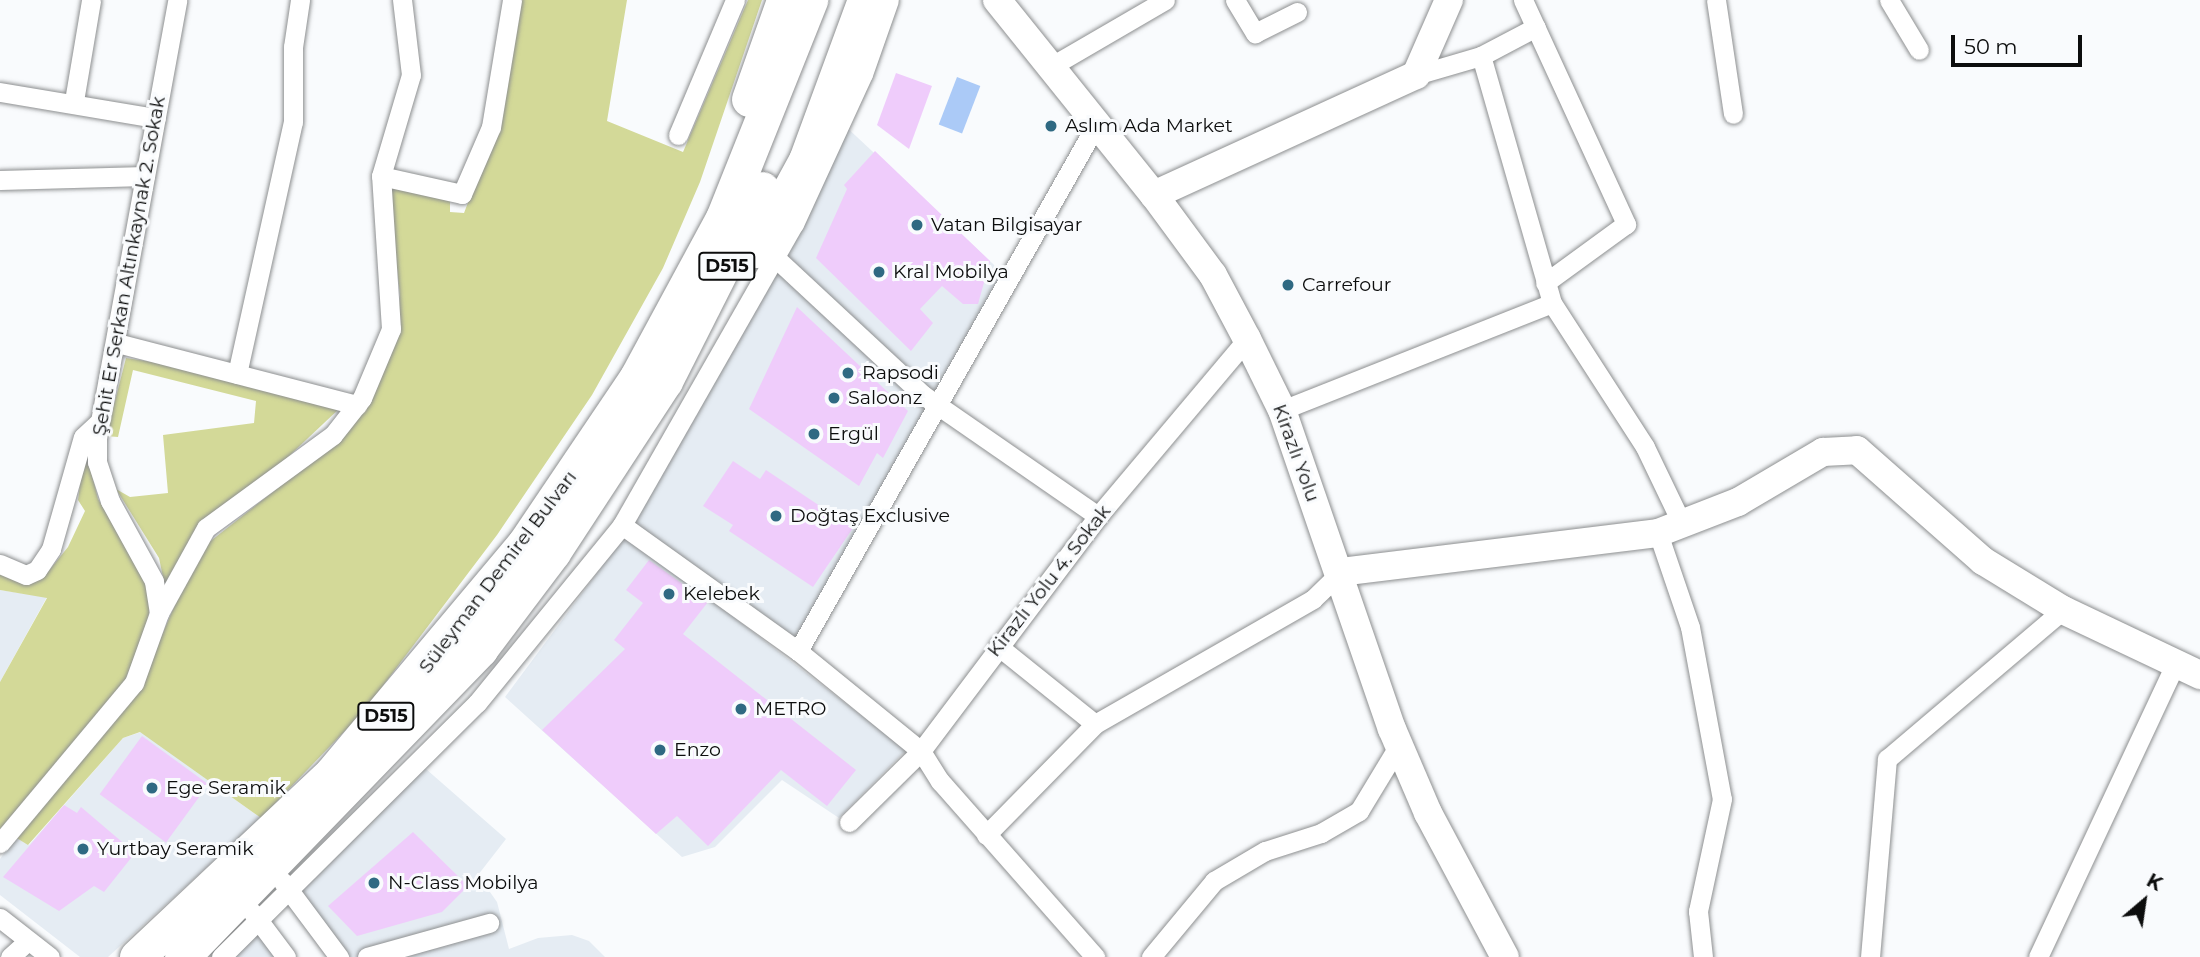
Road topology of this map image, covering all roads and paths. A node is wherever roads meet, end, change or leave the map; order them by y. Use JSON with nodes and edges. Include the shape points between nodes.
{"nodes":[{"id":1,"x":91,"y":0,"type":"edge"},
{"id":2,"x":177,"y":0,"type":"edge"},
{"id":3,"x":300,"y":0,"type":"edge"},
{"id":4,"x":402,"y":0,"type":"edge"},
{"id":5,"x":512,"y":0,"type":"edge"},
{"id":6,"x":735,"y":0,"type":"edge"},
{"id":7,"x":784,"y":0,"type":"edge"},
{"id":8,"x":810,"y":0,"type":"edge"},
{"id":9,"x":835,"y":0,"type":"edge"},
{"id":10,"x":864,"y":0,"type":"edge"},
{"id":11,"x":889,"y":0,"type":"edge"},
{"id":12,"x":997,"y":0,"type":"edge"},
{"id":13,"x":1165,"y":0,"type":"edge"},
{"id":14,"x":1235,"y":0,"type":"edge"},
{"id":15,"x":1449,"y":0,"type":"edge"},
{"id":16,"x":1523,"y":0,"type":"edge"},
{"id":17,"x":1716,"y":0,"type":"edge"},
{"id":18,"x":1889,"y":0,"type":"edge"},
{"id":19,"x":1297,"y":12,"type":"dead end"},
{"id":20,"x":1536,"y":27,"type":"junction"},
{"id":21,"x":1919,"y":50,"type":"dead end"},
{"id":22,"x":1481,"y":56,"type":"junction"},
{"id":23,"x":802,"y":61,"type":"junction"},
{"id":24,"x":1050,"y":67,"type":"junction"},
{"id":25,"x":1416,"y":75,"type":"junction"},
{"id":26,"x":0,"y":92,"type":"edge"},
{"id":27,"x":74,"y":101,"type":"junction"},
{"id":28,"x":1733,"y":114,"type":"dead end"},
{"id":29,"x":156,"y":118,"type":"junction"},
{"id":30,"x":1096,"y":125,"type":"junction"},
{"id":31,"x":678,"y":135,"type":"dead end"},
{"id":32,"x":145,"y":176,"type":"junction"},
{"id":33,"x":381,"y":176,"type":"junction"},
{"id":34,"x":0,"y":180,"type":"edge"},
{"id":35,"x":1154,"y":195,"type":"junction"},
{"id":36,"x":768,"y":251,"type":"junction"},
{"id":37,"x":1545,"y":283,"type":"junction"},
{"id":38,"x":1552,"y":303,"type":"junction"},
{"id":39,"x":1247,"y":339,"type":"junction"},
{"id":40,"x":117,"y":343,"type":"junction"},
{"id":41,"x":237,"y":374,"type":"junction"},
{"id":42,"x":936,"y":400,"type":"junction"},
{"id":43,"x":357,"y":405,"type":"junction"},
{"id":44,"x":1282,"y":410,"type":"junction"},
{"id":45,"x":98,"y":423,"type":"junction"},
{"id":46,"x":1098,"y":516,"type":"junction"},
{"id":47,"x":622,"y":525,"type":"junction"},
{"id":48,"x":1670,"y":530,"type":"junction"},
{"id":49,"x":0,"y":564,"type":"edge"},
{"id":50,"x":1341,"y":572,"type":"junction"},
{"id":51,"x":2063,"y":610,"type":"junction"},
{"id":52,"x":159,"y":613,"type":"junction"},
{"id":53,"x":998,"y":646,"type":"junction"},
{"id":54,"x":798,"y":651,"type":"junction"},
{"id":55,"x":2188,"y":670,"type":"edge"},
{"id":56,"x":398,"y":721,"type":"junction"},
{"id":57,"x":1095,"y":724,"type":"junction"},
{"id":58,"x":1399,"y":745,"type":"junction"},
{"id":59,"x":921,"y":751,"type":"junction"},
{"id":60,"x":849,"y":822,"type":"dead end"},
{"id":61,"x":986,"y":835,"type":"junction"},
{"id":62,"x":0,"y":843,"type":"edge"},
{"id":63,"x":280,"y":879,"type":"junction"},
{"id":64,"x":249,"y":911,"type":"junction"},
{"id":65,"x":0,"y":918,"type":"edge"},
{"id":66,"x":489,"y":923,"type":"dead end"},
{"id":67,"x":29,"y":949,"type":"edge"},
{"id":68,"x":10,"y":957,"type":"edge"},
{"id":69,"x":50,"y":957,"type":"edge"},
{"id":70,"x":137,"y":957,"type":"edge"},
{"id":71,"x":182,"y":957,"type":"edge"},
{"id":72,"x":221,"y":957,"type":"edge"},
{"id":73,"x":286,"y":957,"type":"edge"},
{"id":74,"x":339,"y":957,"type":"edge"},
{"id":75,"x":367,"y":957,"type":"edge"},
{"id":76,"x":1095,"y":957,"type":"edge"},
{"id":77,"x":1151,"y":957,"type":"edge"},
{"id":78,"x":1505,"y":957,"type":"edge"},
{"id":79,"x":1703,"y":957,"type":"edge"},
{"id":80,"x":1870,"y":957,"type":"edge"},
{"id":81,"x":2038,"y":957,"type":"edge"}],
"edges":[{"from":1,"to":27,"type":"street"},
{"from":2,"to":29,"type":"street","name":"Şehit Er Serkan Altınkaynak 2. Sokak"},
{"from":3,"to":41,"type":"street","via":[[293,47],[293,122]]},
{"from":4,"to":33,"type":"street","via":[[411,75]]},
{"from":5,"to":33,"type":"street","via":[[491,127],[462,194]]},
{"from":6,"to":31,"type":"street"},
{"from":7,"to":56,"type":"highway","via":[[722,171],[676,276],[624,374],[530,518],[443,628]]},
{"from":8,"to":23,"type":"highway","name":"Süleyman Demirel Bulvarı","number":"D515"},
{"from":9,"to":23,"type":"highway","name":"Süleyman Demirel Bulvarı","number":"D515"},
{"from":10,"to":36,"type":"highway"},
{"from":11,"to":36,"type":"street","via":[[824,164]]},
{"from":12,"to":24,"type":"street","name":"Kirazlı Yolu"},
{"from":13,"to":24,"type":"street"},
{"from":14,"to":19,"type":"street","via":[[1255,33]]},
{"from":15,"to":25,"type":"street"},
{"from":16,"to":20,"type":"street"},
{"from":17,"to":28,"type":"street"},
{"from":18,"to":21,"type":"street"},
{"from":20,"to":22,"type":"street"},
{"from":20,"to":37,"type":"street","via":[[1626,224]]},
{"from":22,"to":25,"type":"street"},
{"from":22,"to":37,"type":"street"},
{"from":23,"to":56,"type":"highway","name":"Süleyman Demirel Bulvarı","number":"D515","via":[[745,229],[664,381],[553,552],[480,649]]},
{"from":24,"to":30,"type":"street","name":"Kirazlı Yolu"},
{"from":25,"to":35,"type":"street"},
{"from":26,"to":27,"type":"street"},
{"from":27,"to":29,"type":"street"},
{"from":29,"to":32,"type":"street","name":"Şehit Er Serkan Altınkaynak 2. Sokak"},
{"from":30,"to":35,"type":"street","name":"Kirazlı Yolu"},
{"from":30,"to":42,"type":"street"},
{"from":32,"to":34,"type":"street"},
{"from":32,"to":40,"type":"street","name":"Şehit Er Serkan Altınkaynak 2. Sokak"},
{"from":33,"to":43,"type":"street","via":[[391,329]]},
{"from":35,"to":39,"type":"street","name":"Kirazlı Yolu","via":[[1213,275]]},
{"from":36,"to":42,"type":"street"},
{"from":36,"to":47,"type":"street"},
{"from":36,"to":56,"type":"highway","via":[[570,552],[484,663]]},
{"from":37,"to":38,"type":"street"},
{"from":38,"to":44,"type":"street"},
{"from":38,"to":48,"type":"street","via":[[1645,447]]},
{"from":39,"to":44,"type":"street","name":"Kirazlı Yolu"},
{"from":39,"to":46,"type":"street","name":"Kirazlı Yolu 4. Sokak"},
{"from":40,"to":41,"type":"street"},
{"from":40,"to":45,"type":"street","name":"Şehit Er Serkan Altınkaynak 2. Sokak"},
{"from":41,"to":43,"type":"street"},
{"from":42,"to":46,"type":"street"},
{"from":42,"to":54,"type":"street"},
{"from":43,"to":52,"type":"street","via":[[332,435],[206,528]]},
{"from":44,"to":50,"type":"street","name":"Kirazlı Yolu"},
{"from":45,"to":49,"type":"street","via":[[83,437],[51,548],[37,570],[26,575]]},
{"from":45,"to":52,"type":"street","name":"Şehit Er Serkan Altınkaynak 2. Sokak","via":[[97,462],[110,501],[154,581]]},
{"from":46,"to":53,"type":"street","name":"Kirazlı Yolu 4. Sokak"},
{"from":47,"to":54,"type":"street"},
{"from":47,"to":63,"type":"street","via":[[477,703]]},
{"from":48,"to":50,"type":"street"},
{"from":48,"to":51,"type":"street","via":[[1738,502],[1823,452],[1857,450],[1983,561]]},
{"from":48,"to":79,"type":"street","via":[[1722,799],[1698,911]]},
{"from":50,"to":57,"type":"street","via":[[1313,599]]},
{"from":50,"to":58,"type":"street","name":"Kirazlı Yolu"},
{"from":51,"to":55,"type":"street"},
{"from":51,"to":80,"type":"street","via":[[1887,759]]},
{"from":52,"to":62,"type":"street","name":"Şehit Er Serkan Altınkaynak 2. Sokak","via":[[134,683]]},
{"from":53,"to":57,"type":"street"},
{"from":53,"to":59,"type":"street","name":"Kirazlı Yolu 4. Sokak"},
{"from":54,"to":59,"type":"street"},
{"from":55,"to":81,"type":"street"},
{"from":56,"to":63,"type":"highway","name":"Süleyman Demirel Bulvarı","number":"D515"},
{"from":56,"to":70,"type":"highway","name":"Süleyman Demirel Bulvarı","number":"D515"},
{"from":57,"to":61,"type":"street"},
{"from":58,"to":77,"type":"street","via":[[1359,811],[1321,833],[1265,851],[1214,881]]},
{"from":58,"to":78,"type":"street","name":"Kirazlı Yolu","via":[[1428,813]]},
{"from":59,"to":60,"type":"street","name":"Kirazlı Yolu 4. Sokak"},
{"from":59,"to":61,"type":"street"},
{"from":61,"to":76,"type":"street"},
{"from":63,"to":64,"type":"highway","name":"Süleyman Demirel Bulvarı","number":"D515"},
{"from":63,"to":74,"type":"street"},
{"from":64,"to":71,"type":"highway","name":"Süleyman Demirel Bulvarı","number":"D515"},
{"from":64,"to":72,"type":"street"},
{"from":64,"to":73,"type":"street"},
{"from":65,"to":67,"type":"street"},
{"from":66,"to":75,"type":"street"},
{"from":67,"to":68,"type":"street"},
{"from":67,"to":69,"type":"street"}]}
